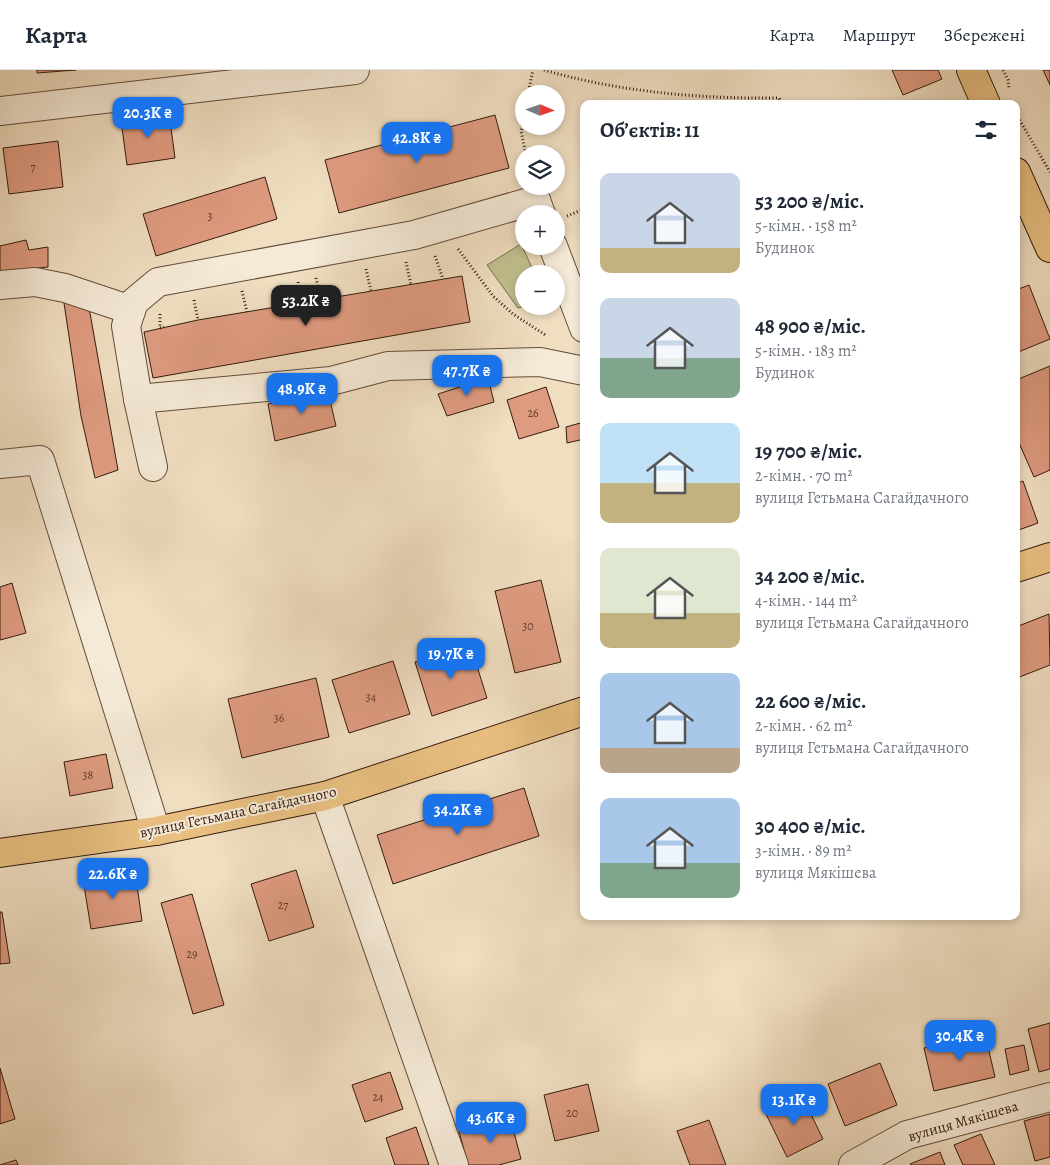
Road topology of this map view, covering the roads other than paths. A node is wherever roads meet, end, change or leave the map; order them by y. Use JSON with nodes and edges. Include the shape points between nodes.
{"nodes":[{"id":1,"x":355,"y":70,"type":"edge"},
{"id":2,"x":971,"y":70,"type":"edge"},
{"id":3,"x":984,"y":100,"type":"edge"},
{"id":4,"x":0,"y":112,"type":"edge"},
{"id":5,"x":1020,"y":181,"type":"edge"},
{"id":6,"x":519,"y":205,"type":"edge"},
{"id":7,"x":541,"y":205,"type":"edge"},
{"id":8,"x":515,"y":206,"type":"edge"},
{"id":9,"x":1050,"y":248,"type":"edge"},
{"id":10,"x":558,"y":255,"type":"edge"},
{"id":11,"x":0,"y":285,"type":"edge"},
{"id":12,"x":577,"y":288,"type":"edge"},
{"id":13,"x":580,"y":305,"type":"edge"},
{"id":14,"x":131,"y":310,"type":"junction"},
{"id":15,"x":580,"y":370,"type":"edge"},
{"id":16,"x":138,"y":399,"type":"junction"},
{"id":17,"x":0,"y":464,"type":"edge"},
{"id":18,"x":153,"y":467,"type":"dead end"},
{"id":19,"x":1050,"y":557,"type":"edge"},
{"id":20,"x":1020,"y":567,"type":"edge"},
{"id":21,"x":580,"y":712,"type":"edge"},
{"id":22,"x":325,"y":796,"type":"junction"},
{"id":23,"x":156,"y":831,"type":"junction"},
{"id":24,"x":0,"y":853,"type":"edge"},
{"id":25,"x":1050,"y":1097,"type":"edge"},
{"id":26,"x":454,"y":1165,"type":"edge"},
{"id":27,"x":853,"y":1165,"type":"edge"}],
"edges":[{"from":1,"to":4,"type":"street"},
{"from":2,"to":3,"type":"main road"},
{"from":5,"to":9,"type":"main road"},
{"from":6,"to":7,"type":"street","via":[[536,200]]},
{"from":8,"to":14,"type":"street","via":[[414,235],[158,282],[134,302]]},
{"from":10,"to":12,"type":"street"},
{"from":11,"to":14,"type":"street","via":[[42,284],[73,290]]},
{"from":12,"to":13,"type":"street"},
{"from":14,"to":16,"type":"street","via":[[126,326]]},
{"from":15,"to":16,"type":"street","via":[[540,362],[388,366],[331,381]]},
{"from":16,"to":18,"type":"street"},
{"from":17,"to":23,"type":"street","via":[[40,460]]},
{"from":19,"to":20,"type":"main road"},
{"from":21,"to":22,"type":"main road","name":"вулиця Гетьмана Сагайдачного"},
{"from":22,"to":23,"type":"main road","name":"вулиця Гетьмана Сагайдачного"},
{"from":22,"to":26,"type":"street"},
{"from":23,"to":24,"type":"main road","name":"вулиця Гетьмана Сагайдачного"},
{"from":25,"to":27,"type":"street","name":"вулиця Мякішева","via":[[907,1135]]}]}
